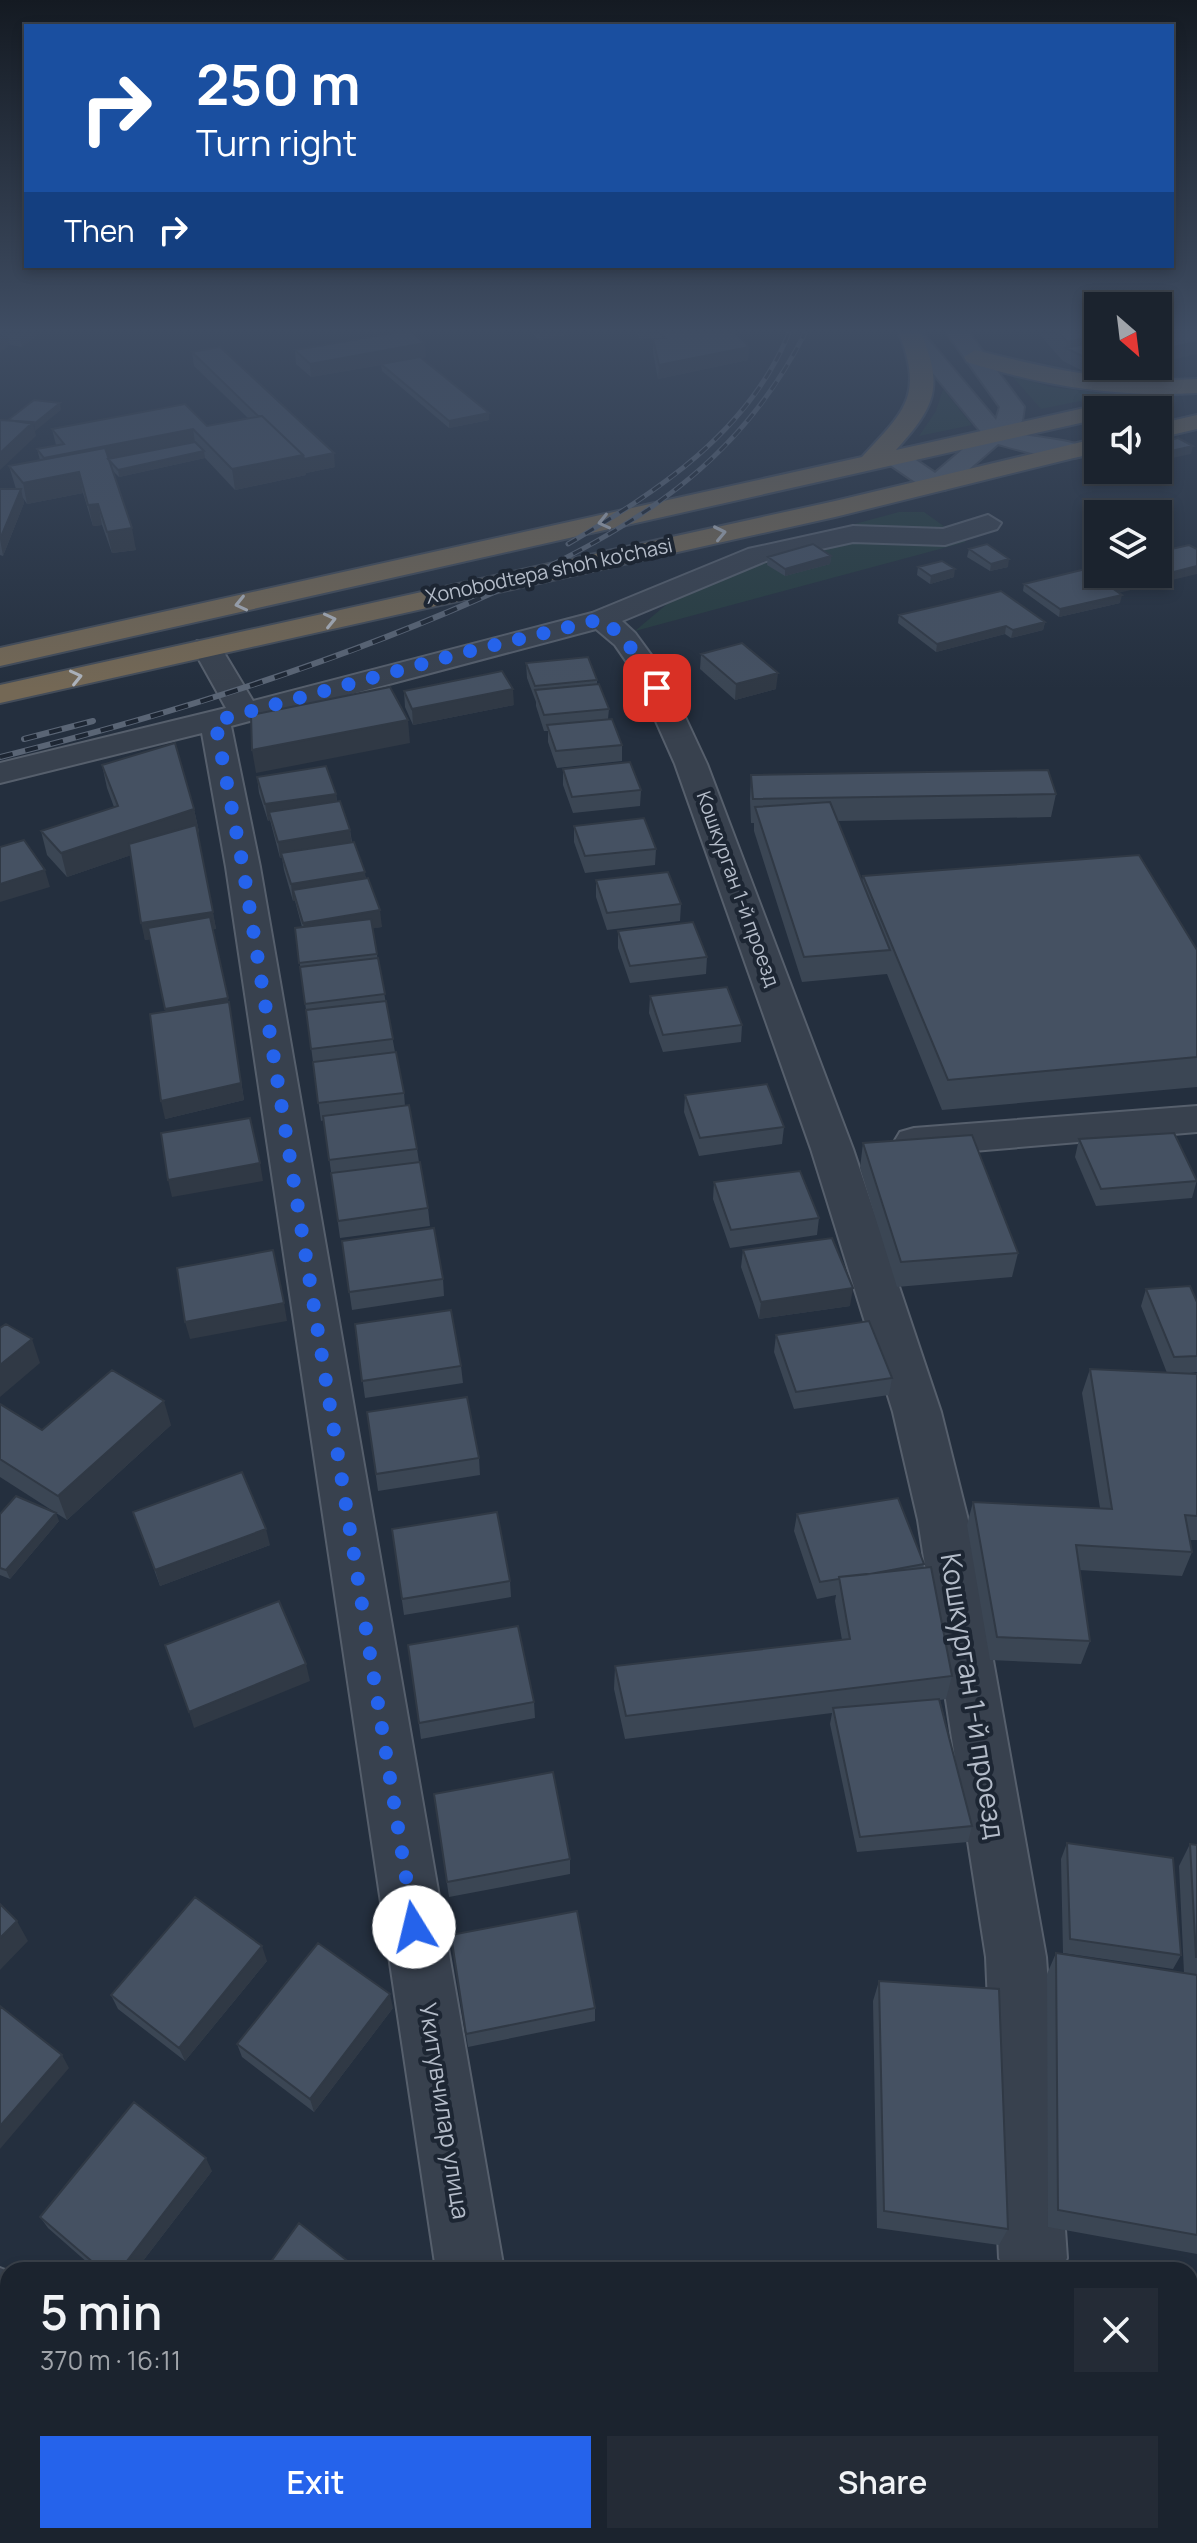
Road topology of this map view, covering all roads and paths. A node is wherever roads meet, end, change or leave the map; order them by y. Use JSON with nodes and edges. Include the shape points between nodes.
{"nodes":[{"id":1,"x":889,"y":452,"type":"edge"},
{"id":2,"x":921,"y":452,"type":"edge"},
{"id":3,"x":976,"y":452,"type":"edge"},
{"id":4,"x":1073,"y":452,"type":"edge"},
{"id":5,"x":883,"y":460,"type":"junction"},
{"id":6,"x":936,"y":485,"type":"junction"},
{"id":7,"x":988,"y":523,"type":"dead end"},
{"id":8,"x":614,"y":629,"type":"junction"},
{"id":9,"x":207,"y":647,"type":"junction"},
{"id":10,"x":0,"y":657,"type":"edge"},
{"id":11,"x":0,"y":694,"type":"edge"},
{"id":12,"x":229,"y":717,"type":"junction"},
{"id":13,"x":0,"y":773,"type":"edge"},
{"id":14,"x":1197,"y":1119,"type":"edge"},
{"id":15,"x":859,"y":1146,"type":"junction"},
{"id":16,"x":1033,"y":2258,"type":"dead end"},
{"id":17,"x":469,"y":2262,"type":"edge"}],
"edges":[{"from":1,"to":5,"type":"highway"},
{"from":2,"to":5,"type":"highway","name":"Xonobodtepa shoh ko'chasi"},
{"from":3,"to":6,"type":"main road"},
{"from":4,"to":6,"type":"highway","name":"Xonobodtepa shoh ko'chasi"},
{"from":5,"to":6,"type":"main road"},
{"from":5,"to":10,"type":"highway","name":"Xonobodtepa shoh ko'chasi","one_way":true},
{"from":9,"to":6,"type":"highway","name":"Xonobodtepa shoh ko'chasi","one_way":true},
{"from":7,"to":8,"type":"street","via":[[945,537],[853,534],[758,555]]},
{"from":8,"to":12,"type":"street","via":[[466,652]]},
{"from":8,"to":15,"type":"street","name":"Кошкурган 1-й проезд","via":[[650,674]]},
{"from":11,"to":9,"type":"highway","name":"Xonobodtepa shoh ko'chasi","one_way":true},
{"from":9,"to":12,"type":"street","name":"Укитувчилар улица"},
{"from":12,"to":13,"type":"street"},
{"from":12,"to":17,"type":"street","name":"Укитувчилар улица","via":[[248,899]]},
{"from":14,"to":15,"type":"street"},
{"from":15,"to":16,"type":"street","name":"Кошкурган 1-й проезд","via":[[943,1520],[1016,1957]]}]}
